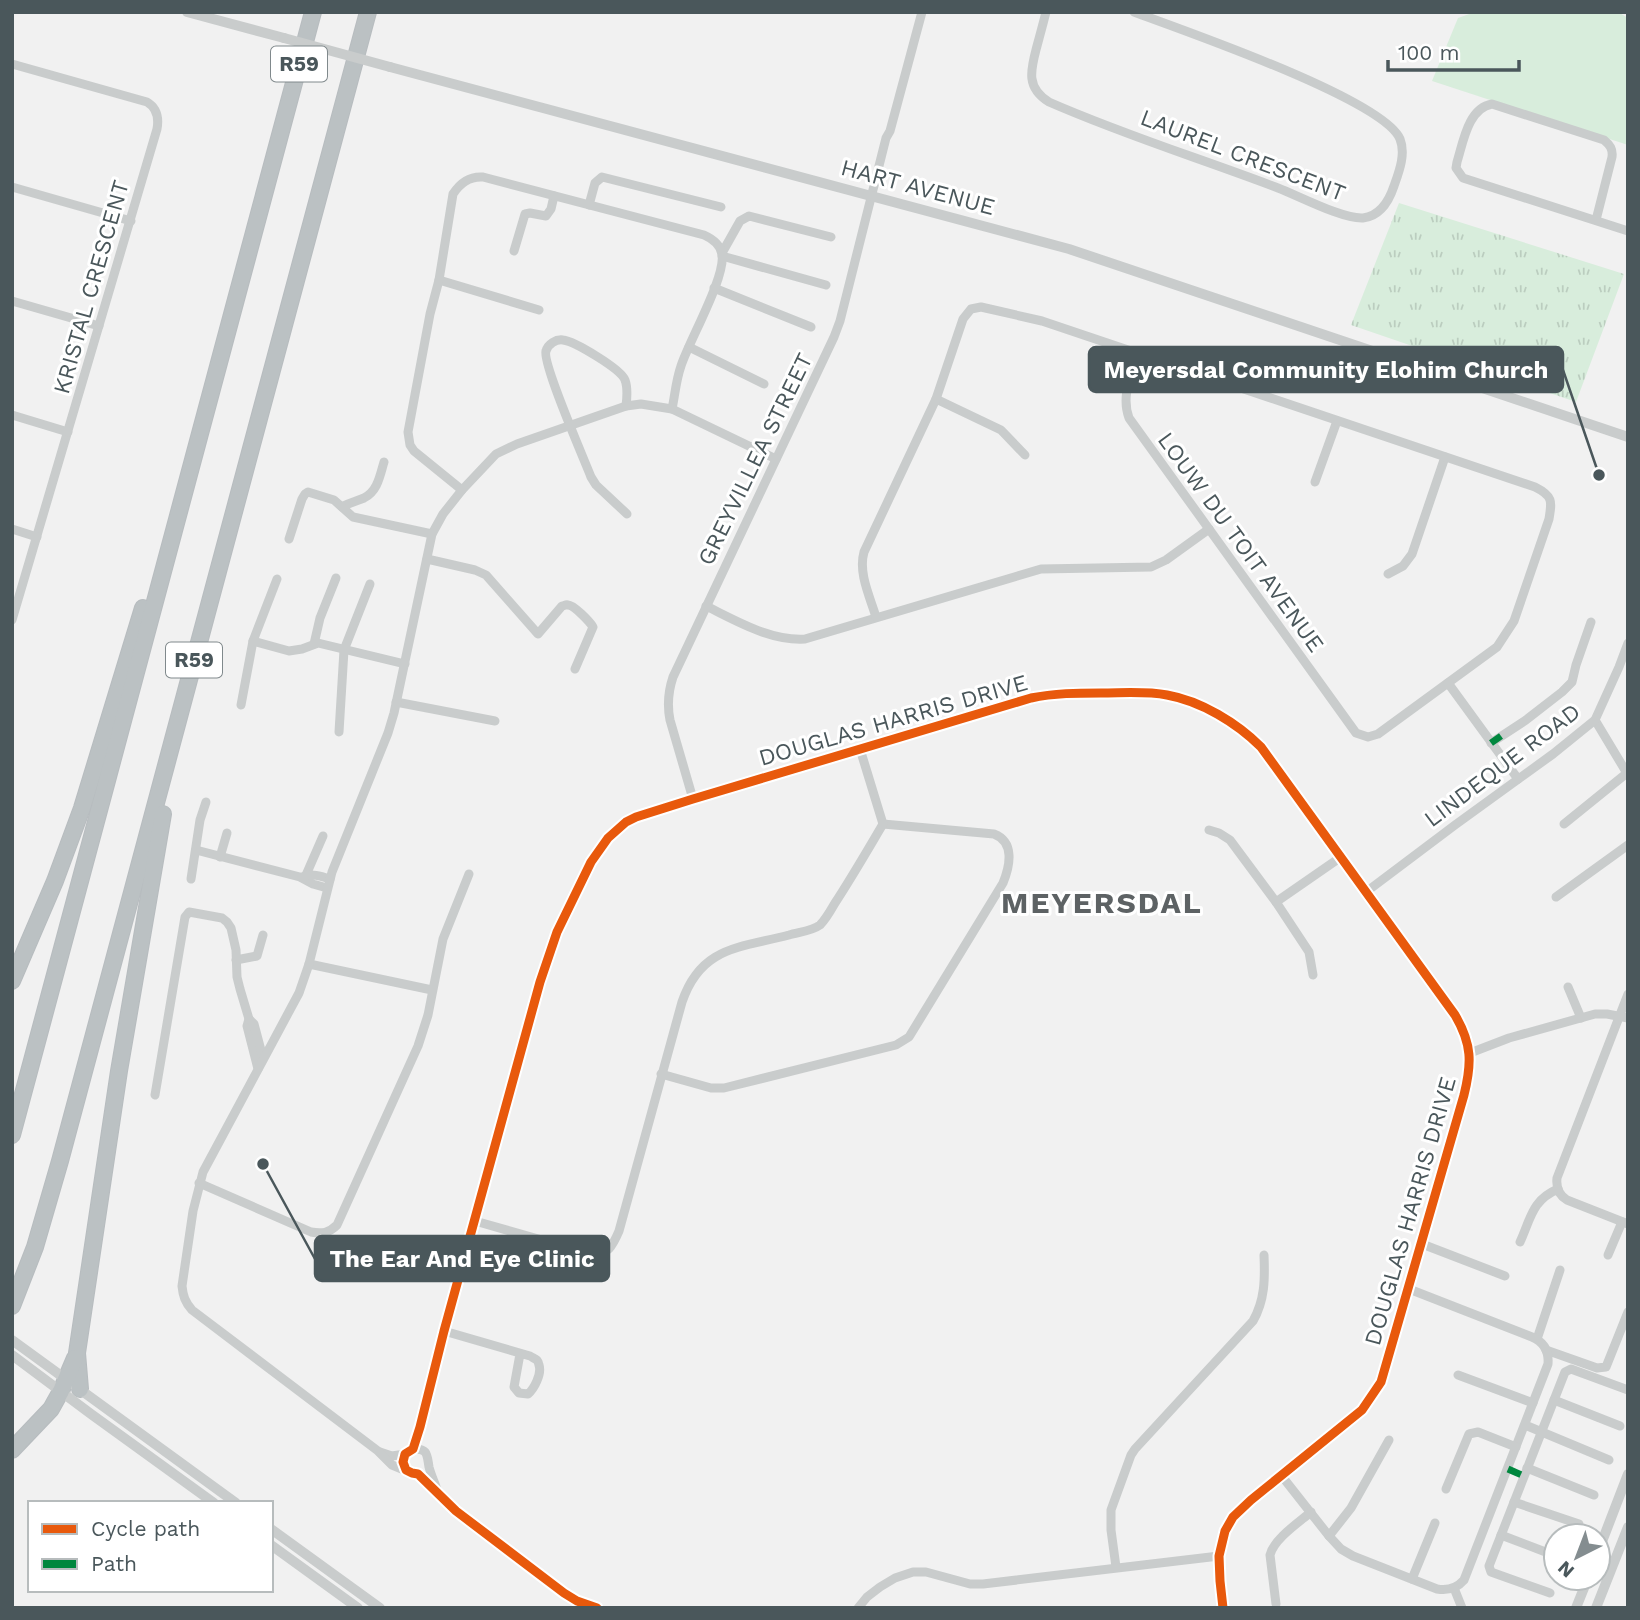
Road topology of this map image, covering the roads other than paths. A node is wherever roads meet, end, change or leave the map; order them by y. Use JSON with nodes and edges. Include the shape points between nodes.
{"nodes":[{"id":1,"x":187,"y":12,"type":"edge"},
{"id":2,"x":313,"y":12,"type":"edge"},
{"id":3,"x":368,"y":12,"type":"edge"},
{"id":4,"x":922,"y":12,"type":"edge"},
{"id":5,"x":1046,"y":12,"type":"edge"},
{"id":6,"x":1134,"y":12,"type":"edge"},
{"id":7,"x":12,"y":64,"type":"edge"},
{"id":8,"x":12,"y":187,"type":"edge"},
{"id":9,"x":554,"y":195,"type":"junction"},
{"id":10,"x":874,"y":197,"type":"junction"},
{"id":11,"x":589,"y":205,"type":"junction"},
{"id":12,"x":721,"y":207,"type":"dead end"},
{"id":13,"x":1596,"y":220,"type":"junction"},
{"id":14,"x":131,"y":221,"type":"junction"},
{"id":15,"x":1628,"y":231,"type":"edge"},
{"id":16,"x":831,"y":237,"type":"dead end"},
{"id":17,"x":514,"y":251,"type":"dead end"},
{"id":18,"x":722,"y":254,"type":"junction"},
{"id":19,"x":439,"y":280,"type":"junction"},
{"id":20,"x":826,"y":285,"type":"dead end"},
{"id":21,"x":714,"y":288,"type":"junction"},
{"id":22,"x":12,"y":301,"type":"edge"},
{"id":23,"x":539,"y":310,"type":"dead end"},
{"id":24,"x":99,"y":326,"type":"junction"},
{"id":25,"x":811,"y":327,"type":"dead end"},
{"id":26,"x":689,"y":347,"type":"junction"},
{"id":27,"x":1137,"y":354,"type":"junction"},
{"id":28,"x":764,"y":384,"type":"dead end"},
{"id":29,"x":936,"y":399,"type":"junction"},
{"id":30,"x":626,"y":406,"type":"junction"},
{"id":31,"x":671,"y":409,"type":"junction"},
{"id":32,"x":12,"y":415,"type":"edge"},
{"id":33,"x":1337,"y":421,"type":"junction"},
{"id":34,"x":571,"y":427,"type":"junction"},
{"id":35,"x":68,"y":432,"type":"junction"},
{"id":36,"x":1628,"y":437,"type":"edge"},
{"id":37,"x":1025,"y":455,"type":"dead end"},
{"id":38,"x":194,"y":457,"type":"junction"},
{"id":39,"x":1445,"y":457,"type":"junction"},
{"id":40,"x":776,"y":459,"type":"junction"},
{"id":41,"x":384,"y":461,"type":"dead end"},
{"id":42,"x":1315,"y":482,"type":"dead end"},
{"id":43,"x":462,"y":490,"type":"junction"},
{"id":44,"x":342,"y":507,"type":"junction"},
{"id":45,"x":627,"y":514,"type":"dead end"},
{"id":46,"x":12,"y":529,"type":"edge"},
{"id":47,"x":1209,"y":529,"type":"junction"},
{"id":48,"x":432,"y":534,"type":"junction"},
{"id":49,"x":37,"y":537,"type":"junction"},
{"id":50,"x":289,"y":539,"type":"dead end"},
{"id":51,"x":427,"y":559,"type":"junction"},
{"id":52,"x":1388,"y":574,"type":"dead end"},
{"id":53,"x":335,"y":578,"type":"dead end"},
{"id":54,"x":277,"y":579,"type":"dead end"},
{"id":55,"x":370,"y":584,"type":"dead end"},
{"id":56,"x":706,"y":606,"type":"junction"},
{"id":57,"x":876,"y":617,"type":"junction"},
{"id":58,"x":12,"y":620,"type":"edge"},
{"id":59,"x":1591,"y":622,"type":"dead end"},
{"id":60,"x":253,"y":641,"type":"junction"},
{"id":61,"x":1628,"y":643,"type":"edge"},
{"id":62,"x":314,"y":644,"type":"junction"},
{"id":63,"x":344,"y":650,"type":"junction"},
{"id":64,"x":405,"y":664,"type":"junction"},
{"id":65,"x":575,"y":669,"type":"dead end"},
{"id":66,"x":1448,"y":683,"type":"junction"},
{"id":67,"x":396,"y":702,"type":"junction"},
{"id":68,"x":241,"y":705,"type":"dead end"},
{"id":69,"x":1595,"y":720,"type":"junction"},
{"id":70,"x":495,"y":721,"type":"dead end"},
{"id":71,"x":339,"y":732,"type":"dead end"},
{"id":72,"x":1491,"y":743,"type":"junction"},
{"id":73,"x":171,"y":749,"type":"junction"},
{"id":74,"x":860,"y":749,"type":"junction"},
{"id":75,"x":1627,"y":774,"type":"edge"},
{"id":76,"x":1518,"y":779,"type":"junction"},
{"id":77,"x":693,"y":799,"type":"junction"},
{"id":78,"x":206,"y":802,"type":"dead end"},
{"id":79,"x":883,"y":824,"type":"junction"},
{"id":80,"x":1564,"y":824,"type":"dead end"},
{"id":81,"x":1209,"y":830,"type":"dead end"},
{"id":82,"x":226,"y":833,"type":"dead end"},
{"id":83,"x":323,"y":835,"type":"dead end"},
{"id":84,"x":1628,"y":845,"type":"edge"},
{"id":85,"x":196,"y":850,"type":"junction"},
{"id":86,"x":1341,"y":856,"type":"junction"},
{"id":87,"x":220,"y":857,"type":"junction"},
{"id":88,"x":469,"y":874,"type":"dead end"},
{"id":89,"x":303,"y":876,"type":"junction"},
{"id":90,"x":191,"y":879,"type":"dead end"},
{"id":91,"x":328,"y":883,"type":"junction"},
{"id":92,"x":1366,"y":892,"type":"junction"},
{"id":93,"x":1556,"y":897,"type":"dead end"},
{"id":94,"x":1276,"y":902,"type":"junction"},
{"id":95,"x":262,"y":935,"type":"dead end"},
{"id":96,"x":236,"y":960,"type":"junction"},
{"id":97,"x":309,"y":964,"type":"junction"},
{"id":98,"x":1313,"y":975,"type":"dead end"},
{"id":99,"x":12,"y":981,"type":"edge"},
{"id":100,"x":1568,"y":987,"type":"dead end"},
{"id":101,"x":432,"y":990,"type":"junction"},
{"id":102,"x":1628,"y":995,"type":"edge"},
{"id":103,"x":1623,"y":1017,"type":"edge"},
{"id":104,"x":1581,"y":1018,"type":"junction"},
{"id":105,"x":249,"y":1019,"type":"junction"},
{"id":106,"x":1470,"y":1053,"type":"junction"},
{"id":107,"x":263,"y":1058,"type":"junction"},
{"id":108,"x":258,"y":1069,"type":"junction"},
{"id":109,"x":661,"y":1074,"type":"junction"},
{"id":110,"x":155,"y":1095,"type":"dead end"},
{"id":111,"x":12,"y":1135,"type":"edge"},
{"id":112,"x":199,"y":1183,"type":"junction"},
{"id":113,"x":1558,"y":1189,"type":"junction"},
{"id":114,"x":475,"y":1221,"type":"junction"},
{"id":115,"x":1625,"y":1223,"type":"edge"},
{"id":116,"x":1520,"y":1242,"type":"dead end"},
{"id":117,"x":1422,"y":1244,"type":"junction"},
{"id":118,"x":1265,"y":1255,"type":"dead end"},
{"id":119,"x":1608,"y":1255,"type":"dead end"},
{"id":120,"x":1560,"y":1270,"type":"dead end"},
{"id":121,"x":1505,"y":1276,"type":"dead end"},
{"id":122,"x":1409,"y":1289,"type":"junction"},
{"id":123,"x":12,"y":1306,"type":"edge"},
{"id":124,"x":1628,"y":1312,"type":"edge"},
{"id":125,"x":444,"y":1331,"type":"junction"},
{"id":126,"x":1537,"y":1339,"type":"junction"},
{"id":127,"x":12,"y":1340,"type":"edge"},
{"id":128,"x":1546,"y":1350,"type":"junction"},
{"id":129,"x":77,"y":1353,"type":"junction"},
{"id":130,"x":520,"y":1354,"type":"dead end"},
{"id":131,"x":12,"y":1355,"type":"edge"},
{"id":132,"x":1458,"y":1375,"type":"dead end"},
{"id":133,"x":63,"y":1385,"type":"junction"},
{"id":134,"x":80,"y":1389,"type":"junction"},
{"id":135,"x":1628,"y":1390,"type":"edge"},
{"id":136,"x":1554,"y":1400,"type":"junction"},
{"id":137,"x":1533,"y":1403,"type":"junction"},
{"id":138,"x":1525,"y":1425,"type":"junction"},
{"id":139,"x":1620,"y":1426,"type":"dead end"},
{"id":140,"x":420,"y":1427,"type":"junction"},
{"id":141,"x":1541,"y":1433,"type":"junction"},
{"id":142,"x":1389,"y":1440,"type":"dead end"},
{"id":143,"x":1516,"y":1447,"type":"junction"},
{"id":144,"x":12,"y":1450,"type":"edge"},
{"id":145,"x":378,"y":1451,"type":"junction"},
{"id":146,"x":409,"y":1452,"type":"junction"},
{"id":147,"x":425,"y":1452,"type":"junction"},
{"id":148,"x":1609,"y":1460,"type":"dead end"},
{"id":149,"x":429,"y":1466,"type":"junction"},
{"id":150,"x":1527,"y":1468,"type":"junction"},
{"id":151,"x":414,"y":1473,"type":"junction"},
{"id":152,"x":1628,"y":1474,"type":"edge"},
{"id":153,"x":1282,"y":1475,"type":"junction"},
{"id":154,"x":1446,"y":1489,"type":"dead end"},
{"id":155,"x":438,"y":1492,"type":"junction"},
{"id":156,"x":1594,"y":1495,"type":"dead end"},
{"id":157,"x":211,"y":1501,"type":"edge"},
{"id":158,"x":233,"y":1501,"type":"edge"},
{"id":159,"x":1514,"y":1502,"type":"junction"},
{"id":160,"x":1311,"y":1512,"type":"junction"},
{"id":161,"x":1435,"y":1522,"type":"dead end"},
{"id":162,"x":1573,"y":1522,"type":"edge"},
{"id":163,"x":1610,"y":1522,"type":"edge"},
{"id":164,"x":1628,"y":1527,"type":"edge"},
{"id":165,"x":273,"y":1530,"type":"edge"},
{"id":166,"x":1501,"y":1535,"type":"junction"},
{"id":167,"x":1329,"y":1536,"type":"junction"},
{"id":168,"x":273,"y":1546,"type":"edge"},
{"id":169,"x":1542,"y":1551,"type":"edge"},
{"id":170,"x":1219,"y":1556,"type":"junction"},
{"id":171,"x":1116,"y":1567,"type":"junction"},
{"id":172,"x":1412,"y":1579,"type":"junction"},
{"id":173,"x":1454,"y":1588,"type":"junction"},
{"id":174,"x":1550,"y":1593,"type":"dead end"},
{"id":175,"x":1276,"y":1604,"type":"dead end"},
{"id":176,"x":358,"y":1608,"type":"edge"},
{"id":177,"x":380,"y":1608,"type":"edge"},
{"id":178,"x":597,"y":1608,"type":"edge"},
{"id":179,"x":858,"y":1608,"type":"edge"},
{"id":180,"x":1223,"y":1608,"type":"edge"},
{"id":181,"x":1462,"y":1608,"type":"edge"},
{"id":182,"x":1596,"y":1608,"type":"edge"}],
"edges":[{"from":1,"to":10,"type":"street","name":"HART AVENUE","bridge":true},
{"from":2,"to":38,"type":"highway","number":"R59"},
{"from":3,"to":73,"type":"highway","number":"R59"},
{"from":4,"to":10,"type":"street","name":"GREYVILLEA STREET"},
{"from":5,"to":6,"type":"street","name":"LAUREL CRESCENT","via":[[1031,66],[1031,78],[1044,99],[1339,213],[1360,218],[1383,208],[1402,159],[1400,139],[1387,123],[1302,77]]},
{"from":7,"to":14,"type":"street","name":"KRISTAL CRESCENT","via":[[153,107],[158,129]]},
{"from":8,"to":14,"type":"street"},
{"from":9,"to":11,"type":"street"},
{"from":9,"to":17,"type":"street","via":[[546,216],[525,214]]},
{"from":9,"to":19,"type":"street","via":[[483,177],[464,181],[453,194]]},
{"from":10,"to":36,"type":"street","name":"HART AVENUE","via":[[1069,249]]},
{"from":10,"to":40,"type":"street","name":"GREYVILLEA STREET","via":[[840,321]]},
{"from":11,"to":12,"type":"street","via":[[602,177]]},
{"from":11,"to":18,"type":"street","via":[[704,235],[715,241]]},
{"from":13,"to":13,"type":"street","via":[[1463,178],[1457,162],[1480,108],[1492,104],[1609,144],[1612,158]]},
{"from":13,"to":15,"type":"street"},
{"from":14,"to":24,"type":"street","name":"KRISTAL CRESCENT"},
{"from":16,"to":18,"type":"street","via":[[749,216],[740,221]]},
{"from":18,"to":20,"type":"street"},
{"from":18,"to":21,"type":"street"},
{"from":19,"to":23,"type":"street"},
{"from":19,"to":43,"type":"street","via":[[408,439],[414,451]]},
{"from":21,"to":25,"type":"street"},
{"from":21,"to":26,"type":"street"},
{"from":22,"to":24,"type":"street"},
{"from":24,"to":35,"type":"street","name":"KRISTAL CRESCENT"},
{"from":26,"to":28,"type":"street"},
{"from":26,"to":31,"type":"street"},
{"from":27,"to":29,"type":"street","via":[[1042,321],[977,307],[961,325]]},
{"from":27,"to":33,"type":"street"},
{"from":27,"to":47,"type":"street","name":"LOUW DU TOIT AVENUE","via":[[1125,400],[1129,418]]},
{"from":29,"to":37,"type":"street","via":[[1001,430]]},
{"from":29,"to":57,"type":"street","via":[[862,557]]},
{"from":30,"to":31,"type":"street"},
{"from":30,"to":34,"type":"street"},
{"from":30,"to":34,"type":"street","via":[[622,374],[570,342],[555,341],[546,349],[546,357]]},
{"from":31,"to":40,"type":"street"},
{"from":32,"to":35,"type":"street"},
{"from":33,"to":39,"type":"street"},
{"from":33,"to":42,"type":"street"},
{"from":34,"to":43,"type":"street","via":[[496,454]]},
{"from":34,"to":45,"type":"street","via":[[593,482]]},
{"from":35,"to":49,"type":"street","name":"KRISTAL CRESCENT"},
{"from":38,"to":99,"type":"highway","via":[[177,488],[82,808]]},
{"from":38,"to":111,"type":"highway","number":"R59"},
{"from":39,"to":52,"type":"street","via":[[1412,554]]},
{"from":39,"to":66,"type":"street","via":[[1535,487],[1550,497],[1551,505],[1514,621],[1497,647]]},
{"from":40,"to":56,"type":"street","name":"GREYVILLEA STREET"},
{"from":41,"to":44,"type":"street","via":[[372,492]]},
{"from":43,"to":48,"type":"street"},
{"from":44,"to":48,"type":"street","via":[[353,517]]},
{"from":44,"to":50,"type":"street","via":[[306,493]]},
{"from":46,"to":49,"type":"street"},
{"from":47,"to":57,"type":"street","via":[[1151,567],[1041,569]]},
{"from":47,"to":66,"type":"street","name":"LOUW DU TOIT AVENUE","via":[[1360,735],[1378,734]]},
{"from":48,"to":51,"type":"street","name":"DOUGLAS HARRIS DRIVE"},
{"from":49,"to":58,"type":"street","name":"KRISTAL CRESCENT"},
{"from":51,"to":64,"type":"street","name":"DOUGLAS HARRIS DRIVE"},
{"from":51,"to":65,"type":"street","via":[[486,575],[538,634],[559,609],[572,606],[593,629]]},
{"from":53,"to":62,"type":"street"},
{"from":54,"to":60,"type":"street"},
{"from":55,"to":63,"type":"street"},
{"from":56,"to":57,"type":"street","via":[[769,635],[790,639],[812,637]]},
{"from":56,"to":77,"type":"street","name":"GREYVILLEA STREET","via":[[668,697],[670,720]]},
{"from":59,"to":72,"type":"street","via":[[1572,681]]},
{"from":60,"to":62,"type":"street","via":[[285,651]]},
{"from":60,"to":68,"type":"street"},
{"from":61,"to":69,"type":"street","name":"LINDEQUE ROAD"},
{"from":62,"to":63,"type":"street"},
{"from":63,"to":64,"type":"street"},
{"from":63,"to":71,"type":"street"},
{"from":64,"to":67,"type":"street","name":"DOUGLAS HARRIS DRIVE"},
{"from":66,"to":72,"type":"street"},
{"from":67,"to":70,"type":"street"},
{"from":67,"to":91,"type":"street","name":"DOUGLAS HARRIS DRIVE"},
{"from":69,"to":75,"type":"street"},
{"from":69,"to":76,"type":"street","name":"LINDEQUE ROAD"},
{"from":72,"to":76,"type":"street"},
{"from":73,"to":123,"type":"highway","number":"R59","via":[[43,1224]]},
{"from":73,"to":129,"type":"highway"},
{"from":74,"to":77,"type":"street","name":"DOUGLAS HARRIS DRIVE"},
{"from":74,"to":79,"type":"street"},
{"from":74,"to":86,"type":"street","name":"DOUGLAS HARRIS DRIVE","via":[[1052,694],[1169,695],[1203,708],[1252,738]]},
{"from":75,"to":80,"type":"street"},
{"from":76,"to":92,"type":"street","name":"LINDEQUE ROAD"},
{"from":77,"to":114,"type":"street","name":"DOUGLAS HARRIS DRIVE","via":[[636,817],[620,827],[601,846],[583,877],[543,974]]},
{"from":78,"to":85,"type":"street"},
{"from":79,"to":109,"type":"street","via":[[818,926],[724,951],[699,970],[685,993]]},
{"from":79,"to":109,"type":"street","via":[[994,834],[1003,838],[1009,851],[1003,883],[909,1037],[896,1045],[724,1088]]},
{"from":81,"to":94,"type":"street","via":[[1230,840]]},
{"from":82,"to":87,"type":"street"},
{"from":83,"to":89,"type":"street"},
{"from":84,"to":93,"type":"street"},
{"from":85,"to":87,"type":"street"},
{"from":85,"to":90,"type":"street"},
{"from":86,"to":92,"type":"street","name":"DOUGLAS HARRIS DRIVE"},
{"from":86,"to":94,"type":"street"},
{"from":87,"to":89,"type":"street"},
{"from":88,"to":101,"type":"street","via":[[447,926]]},
{"from":89,"to":91,"type":"street","via":[[316,875]]},
{"from":91,"to":97,"type":"street","name":"DOUGLAS HARRIS DRIVE"},
{"from":92,"to":106,"type":"street","name":"DOUGLAS HARRIS DRIVE","via":[[1455,1015]]},
{"from":94,"to":98,"type":"street","via":[[1309,952]]},
{"from":95,"to":96,"type":"street","via":[[257,956]]},
{"from":96,"to":105,"type":"street"},
{"from":96,"to":110,"type":"street","via":[[227,922],[208,914],[187,913]]},
{"from":97,"to":101,"type":"street"},
{"from":97,"to":107,"type":"street","name":"DOUGLAS HARRIS DRIVE","via":[[295,1003]]},
{"from":100,"to":104,"type":"street"},
{"from":101,"to":112,"type":"street","via":[[418,1046],[333,1229],[312,1232]]},
{"from":102,"to":103,"type":"street"},
{"from":103,"to":104,"type":"street","via":[[1601,1014]]},
{"from":103,"to":113,"type":"street","via":[[1557,1178]]},
{"from":104,"to":106,"type":"street"},
{"from":105,"to":107,"type":"street"},
{"from":105,"to":108,"type":"street"},
{"from":106,"to":117,"type":"street","name":"DOUGLAS HARRIS DRIVE","via":[[1466,1085]]},
{"from":107,"to":108,"type":"street","name":"DOUGLAS HARRIS DRIVE"},
{"from":108,"to":112,"type":"street","name":"DOUGLAS HARRIS DRIVE"},
{"from":109,"to":114,"type":"street","via":[[619,1231],[609,1250],[591,1254]]},
{"from":112,"to":145,"type":"street","name":"DOUGLAS HARRIS DRIVE","via":[[182,1286],[186,1304]]},
{"from":113,"to":115,"type":"street","via":[[1567,1200]]},
{"from":113,"to":116,"type":"street","via":[[1539,1200]]},
{"from":114,"to":125,"type":"street","name":"DOUGLAS HARRIS DRIVE"},
{"from":115,"to":119,"type":"street"},
{"from":117,"to":121,"type":"street"},
{"from":117,"to":122,"type":"street","name":"DOUGLAS HARRIS DRIVE"},
{"from":118,"to":171,"type":"street","via":[[1264,1291],[1253,1321],[1131,1455],[1111,1510]]},
{"from":120,"to":126,"type":"street"},
{"from":122,"to":126,"type":"street"},
{"from":122,"to":153,"type":"street","name":"DOUGLAS HARRIS DRIVE","via":[[1384,1375],[1372,1397],[1352,1419]]},
{"from":124,"to":128,"type":"street","via":[[1606,1367]]},
{"from":125,"to":130,"type":"street"},
{"from":125,"to":140,"type":"street","name":"DOUGLAS HARRIS DRIVE"},
{"from":126,"to":128,"type":"street"},
{"from":127,"to":133,"type":"street"},
{"from":128,"to":137,"type":"street","via":[[1548,1364]]},
{"from":129,"to":133,"type":"highway"},
{"from":129,"to":134,"type":"highway"},
{"from":131,"to":133,"type":"street"},
{"from":132,"to":137,"type":"street"},
{"from":133,"to":134,"type":"street"},
{"from":133,"to":144,"type":"highway","via":[[51,1409]]},
{"from":133,"to":157,"type":"street"},
{"from":134,"to":158,"type":"street"},
{"from":135,"to":136,"type":"street","via":[[1569,1369]]},
{"from":136,"to":139,"type":"street"},
{"from":136,"to":141,"type":"street"},
{"from":137,"to":138,"type":"street"},
{"from":138,"to":141,"type":"street"},
{"from":138,"to":143,"type":"street"},
{"from":140,"to":146,"type":"street"},
{"from":140,"to":147,"type":"street","name":"DOUGLAS HARRIS DRIVE"},
{"from":141,"to":148,"type":"street"},
{"from":141,"to":150,"type":"street"},
{"from":142,"to":167,"type":"street","via":[[1351,1508]]},
{"from":143,"to":154,"type":"street","via":[[1478,1432],[1469,1434]]},
{"from":143,"to":173,"type":"street","via":[[1468,1573]]},
{"from":145,"to":146,"type":"street","via":[[393,1456]]},
{"from":145,"to":151,"type":"street","name":"DOUGLAS HARRIS DRIVE","via":[[392,1465]]},
{"from":146,"to":147,"type":"street"},
{"from":146,"to":151,"type":"street","via":[[403,1462],[406,1470]]},
{"from":147,"to":149,"type":"street","name":"DOUGLAS HARRIS DRIVE"},
{"from":149,"to":151,"type":"street","via":[[425,1472]]},
{"from":149,"to":155,"type":"street","name":"DOUGLAS HARRIS DRIVE"},
{"from":150,"to":156,"type":"street"},
{"from":150,"to":159,"type":"street"},
{"from":151,"to":155,"type":"street","name":"DOUGLAS HARRIS DRIVE"},
{"from":152,"to":163,"type":"street"},
{"from":153,"to":160,"type":"street"},
{"from":153,"to":170,"type":"street","name":"DOUGLAS HARRIS DRIVE","via":[[1233,1517]]},
{"from":155,"to":178,"type":"street","name":"DOUGLAS HARRIS DRIVE","via":[[456,1511],[564,1593]]},
{"from":159,"to":162,"type":"street"},
{"from":159,"to":166,"type":"street"},
{"from":160,"to":167,"type":"street"},
{"from":160,"to":175,"type":"street","via":[[1271,1549]]},
{"from":161,"to":172,"type":"street"},
{"from":164,"to":182,"type":"street"},
{"from":165,"to":177,"type":"street"},
{"from":166,"to":169,"type":"street"},
{"from":166,"to":174,"type":"street","via":[[1491,1572]]},
{"from":167,"to":172,"type":"street","via":[[1353,1556]]},
{"from":168,"to":176,"type":"street"},
{"from":170,"to":171,"type":"street"},
{"from":170,"to":180,"type":"street","name":"DOUGLAS HARRIS DRIVE"},
{"from":171,"to":179,"type":"street","via":[[970,1584],[912,1572],[880,1587]]},
{"from":172,"to":173,"type":"street","via":[[1437,1589]]},
{"from":173,"to":181,"type":"street"}]}
